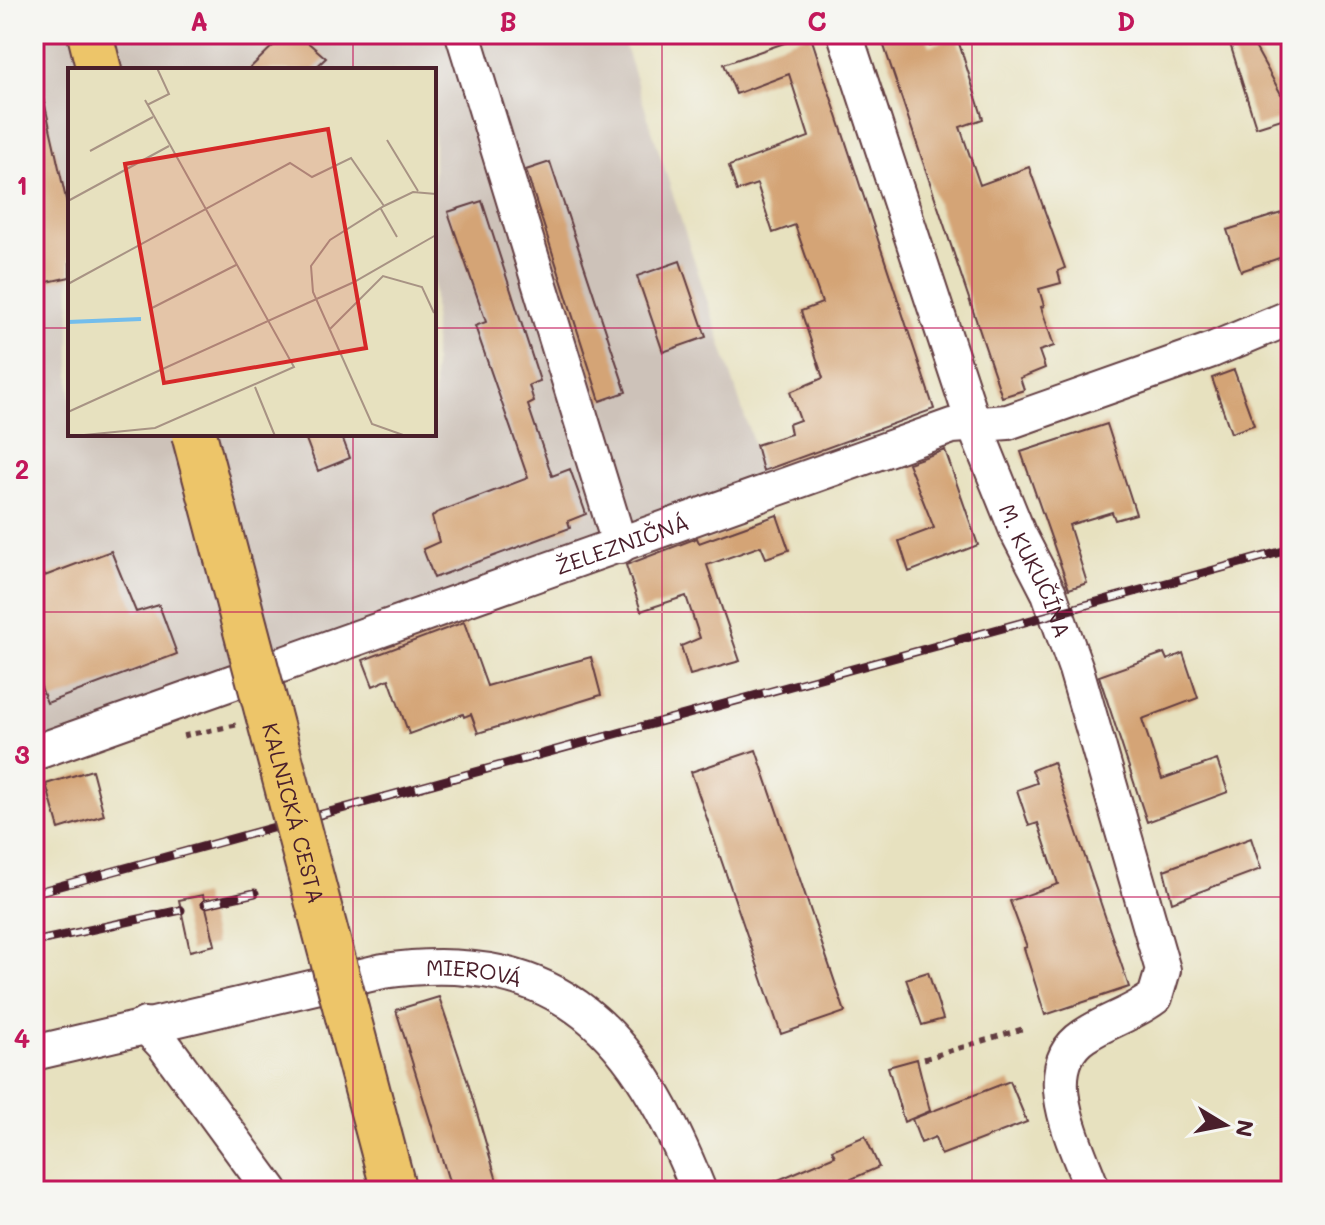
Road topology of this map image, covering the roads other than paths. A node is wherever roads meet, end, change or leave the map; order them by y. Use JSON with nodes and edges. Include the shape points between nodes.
{"nodes":[{"id":1,"x":90,"y":34,"type":"edge"},
{"id":2,"x":463,"y":34,"type":"edge"},
{"id":3,"x":845,"y":34,"type":"edge"},
{"id":4,"x":98,"y":68,"type":"edge"},
{"id":5,"x":1291,"y":317,"type":"edge"},
{"id":6,"x":973,"y":422,"type":"junction"},
{"id":7,"x":195,"y":436,"type":"edge"},
{"id":8,"x":620,"y":546,"type":"junction"},
{"id":9,"x":34,"y":753,"type":"edge"},
{"id":10,"x":145,"y":1025,"type":"junction"},
{"id":11,"x":34,"y":1053,"type":"edge"},
{"id":12,"x":271,"y":1191,"type":"edge"},
{"id":13,"x":394,"y":1191,"type":"edge"},
{"id":14,"x":699,"y":1191,"type":"edge"},
{"id":15,"x":1093,"y":1191,"type":"edge"}],
"edges":[{"from":1,"to":4,"type":"main road"},
{"from":2,"to":8,"type":"street"},
{"from":3,"to":6,"type":"street","name":"M. KUKUČÍNA"},
{"from":5,"to":6,"type":"street","name":"ŽELEZNIČNÁ","via":[[1008,422]]},
{"from":6,"to":8,"type":"street","name":"ŽELEZNIČNÁ"},
{"from":6,"to":15,"type":"street","name":"M. KUKUČÍNA","via":[[1062,628],[1163,970],[1155,997],[1086,1034],[1066,1053],[1061,1066],[1062,1097]]},
{"from":7,"to":13,"type":"main road","name":"KALNICKÁ CESTA","bridge":true},
{"from":8,"to":9,"type":"street","name":"ŽELEZNIČNÁ"},
{"from":10,"to":11,"type":"street","name":"MIEROVÁ"},
{"from":10,"to":12,"type":"street"},
{"from":10,"to":14,"type":"street","name":"MIEROVÁ","via":[[421,966],[472,968],[537,982],[613,1035],[648,1080]]}]}
